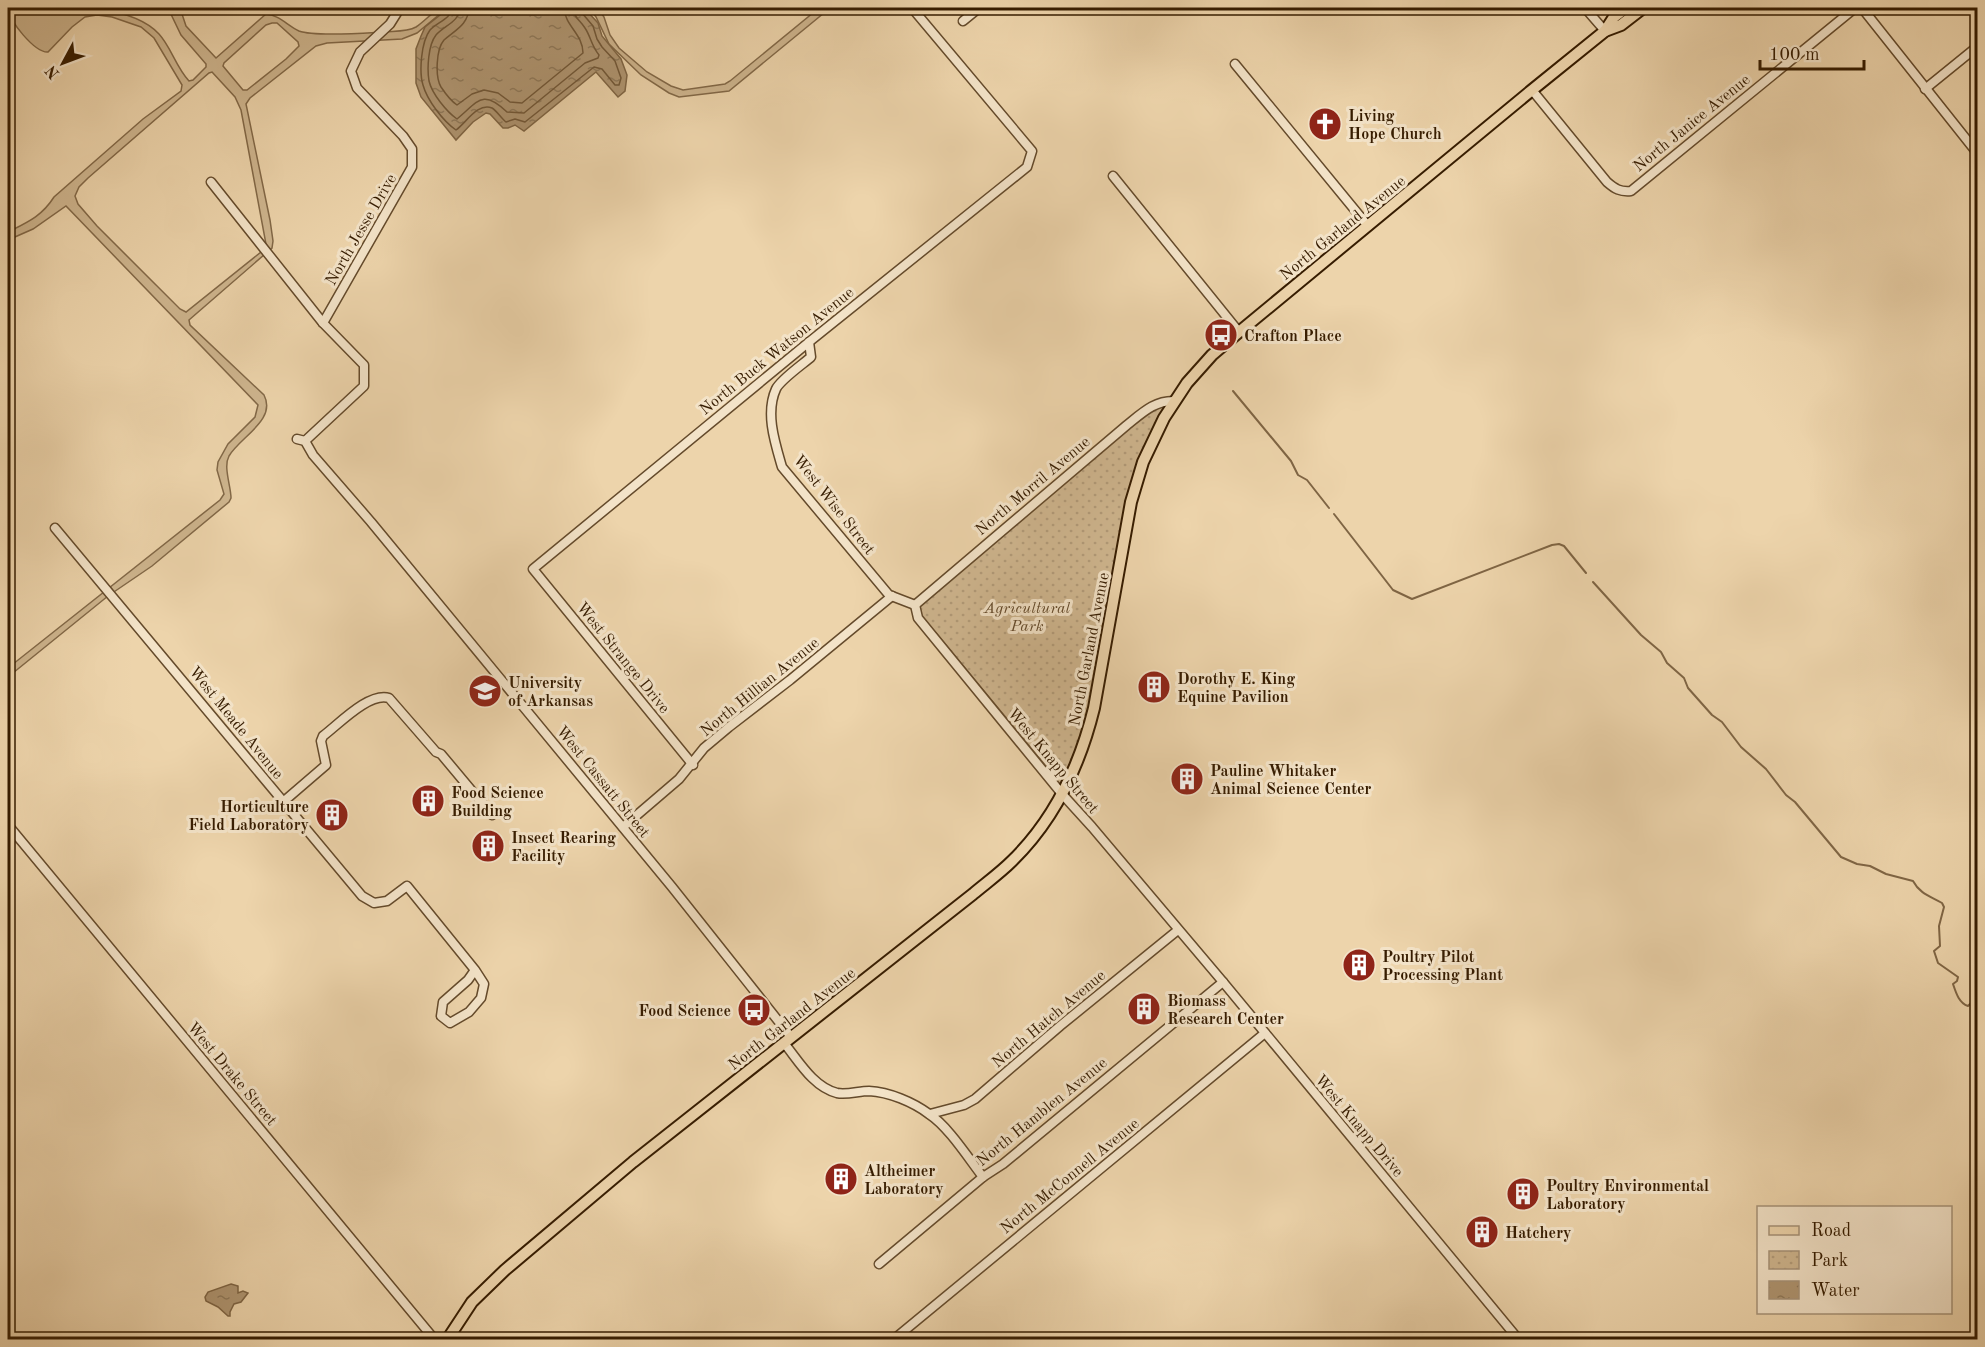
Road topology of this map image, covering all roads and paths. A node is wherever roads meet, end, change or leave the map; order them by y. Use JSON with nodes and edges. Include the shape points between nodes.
{"nodes":[{"id":1,"x":400,"y":8,"type":"edge"},
{"id":2,"x":912,"y":8,"type":"edge"},
{"id":3,"x":979,"y":8,"type":"edge"},
{"id":4,"x":1585,"y":8,"type":"edge"},
{"id":5,"x":1626,"y":8,"type":"edge"},
{"id":6,"x":1643,"y":8,"type":"edge"},
{"id":7,"x":1855,"y":8,"type":"edge"},
{"id":8,"x":1862,"y":8,"type":"edge"},
{"id":9,"x":963,"y":21,"type":"dead end"},
{"id":10,"x":1605,"y":31,"type":"junction"},
{"id":11,"x":1977,"y":46,"type":"edge"},
{"id":12,"x":1235,"y":64,"type":"dead end"},
{"id":13,"x":1925,"y":89,"type":"junction"},
{"id":14,"x":1532,"y":90,"type":"junction"},
{"id":15,"x":1977,"y":154,"type":"edge"},
{"id":16,"x":1113,"y":176,"type":"dead end"},
{"id":17,"x":211,"y":182,"type":"dead end"},
{"id":18,"x":1368,"y":226,"type":"junction"},
{"id":19,"x":324,"y":324,"type":"junction"},
{"id":20,"x":1239,"y":332,"type":"junction"},
{"id":21,"x":809,"y":342,"type":"junction"},
{"id":22,"x":1175,"y":400,"type":"junction"},
{"id":23,"x":56,"y":528,"type":"dead end"},
{"id":24,"x":533,"y":569,"type":"joint"},
{"id":25,"x":892,"y":596,"type":"junction"},
{"id":26,"x":915,"y":605,"type":"junction"},
{"id":27,"x":692,"y":764,"type":"junction"},
{"id":28,"x":1062,"y":794,"type":"junction"},
{"id":29,"x":283,"y":802,"type":"junction"},
{"id":30,"x":492,"y":814,"type":"dead end"},
{"id":31,"x":8,"y":825,"type":"edge"},
{"id":32,"x":622,"y":827,"type":"junction"},
{"id":33,"x":1178,"y":930,"type":"junction"},
{"id":34,"x":475,"y":970,"type":"junction"},
{"id":35,"x":1223,"y":982,"type":"junction"},
{"id":36,"x":1265,"y":1034,"type":"junction"},
{"id":37,"x":787,"y":1040,"type":"junction"},
{"id":38,"x":930,"y":1114,"type":"junction"},
{"id":39,"x":983,"y":1177,"type":"junction"},
{"id":40,"x":879,"y":1264,"type":"dead end"},
{"id":41,"x":435,"y":1340,"type":"edge"},
{"id":42,"x":447,"y":1340,"type":"edge"},
{"id":43,"x":893,"y":1340,"type":"edge"},
{"id":44,"x":1519,"y":1340,"type":"edge"}],
"edges":[{"from":1,"to":19,"type":"street","name":"North Jesse Drive","via":[[390,24],[360,52],[351,71],[357,88],[411,149],[412,167]]},
{"from":2,"to":21,"type":"street","name":"North Buck Watson Avenue","via":[[1032,151],[1027,167]]},
{"from":3,"to":9,"type":"street"},
{"from":4,"to":10,"type":"street"},
{"from":5,"to":10,"type":"main road","name":"North Garland Avenue"},
{"from":6,"to":10,"type":"main road","name":"North Garland Avenue","via":[[1621,25]]},
{"from":7,"to":14,"type":"street","name":"North Janice Avenue","via":[[1631,191],[1623,192],[1607,182]]},
{"from":8,"to":13,"type":"street"},
{"from":10,"to":14,"type":"main road","name":"North Garland Avenue"},
{"from":11,"to":13,"type":"street"},
{"from":12,"to":18,"type":"street"},
{"from":13,"to":15,"type":"street"},
{"from":14,"to":18,"type":"main road","name":"North Garland Avenue"},
{"from":16,"to":20,"type":"street"},
{"from":17,"to":19,"type":"street"},
{"from":18,"to":20,"type":"main road","name":"North Garland Avenue"},
{"from":19,"to":32,"type":"street","name":"West Cassatt Street","via":[[364,365],[364,386],[301,440]]},
{"from":20,"to":22,"type":"main road","name":"North Garland Avenue","via":[[1199,368]]},
{"from":21,"to":24,"type":"street","name":"North Buck Watson Avenue"},
{"from":21,"to":25,"type":"street","name":"West Wise Street","via":[[811,357],[776,387],[771,414],[782,467]]},
{"from":22,"to":26,"type":"street","name":"North Morril Avenue","via":[[1155,404],[1127,425]]},
{"from":22,"to":28,"type":"main road","name":"North Garland Avenue","via":[[1149,447],[1135,487],[1094,708],[1079,759]]},
{"from":23,"to":29,"type":"street","name":"West Meade Avenue"},
{"from":24,"to":27,"type":"street","name":"West Strange Drive"},
{"from":25,"to":26,"type":"street","name":"West Wise Street"},
{"from":25,"to":27,"type":"street","name":"North Hillian Avenue","via":[[729,727]]},
{"from":26,"to":28,"type":"street","name":"West Knapp Street","via":[[918,618]]},
{"from":27,"to":32,"type":"street","name":"North Hillian Avenue"},
{"from":28,"to":33,"type":"street","name":"West Knapp Street"},
{"from":28,"to":37,"type":"main road","name":"North Garland Avenue","via":[[1045,822],[1012,861]]},
{"from":29,"to":30,"type":"street","via":[[326,765],[323,736],[360,707],[382,696],[389,698]]},
{"from":29,"to":34,"type":"street","name":"West Meade Avenue","via":[[362,896],[374,903],[387,902],[407,886]]},
{"from":31,"to":41,"type":"street","name":"West Drake Street"},
{"from":32,"to":37,"type":"street","name":"West Cassatt Street"},
{"from":33,"to":35,"type":"street","name":"West Knapp Drive"},
{"from":33,"to":38,"type":"street","name":"North Hatch Avenue","via":[[975,1099]]},
{"from":34,"to":34,"type":"street","via":[[484,984],[481,998],[469,1012],[450,1023],[441,1016],[443,1002]]},
{"from":35,"to":36,"type":"street","name":"West Knapp Drive"},
{"from":35,"to":39,"type":"street","name":"North Hamblen Avenue","via":[[1004,1164]]},
{"from":36,"to":43,"type":"street","name":"North McConnell Avenue"},
{"from":36,"to":44,"type":"street","name":"West Knapp Drive"},
{"from":37,"to":38,"type":"street","name":"West Cassatt Street","via":[[805,1070],[827,1088],[838,1093],[890,1094]]},
{"from":37,"to":42,"type":"main road","name":"North Garland Avenue","via":[[505,1270],[472,1302]]},
{"from":38,"to":39,"type":"street"},
{"from":39,"to":40,"type":"street","name":"North Hamblen Avenue"}]}
